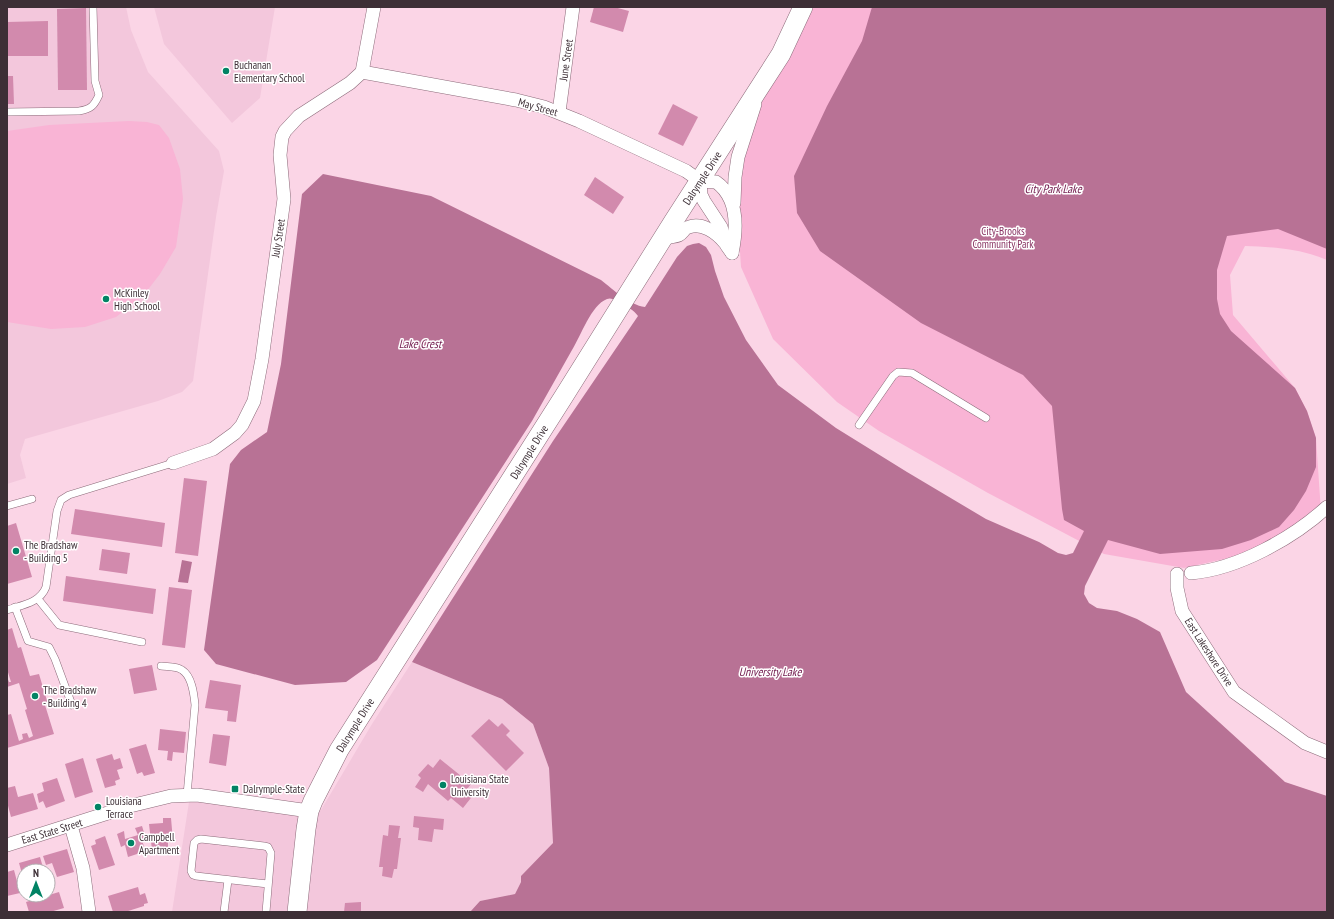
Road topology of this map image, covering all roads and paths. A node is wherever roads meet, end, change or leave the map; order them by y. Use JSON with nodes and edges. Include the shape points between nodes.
{"nodes":[{"id":1,"x":93,"y":7,"type":"edge"},
{"id":2,"x":374,"y":7,"type":"edge"},
{"id":3,"x":573,"y":7,"type":"edge"},
{"id":4,"x":802,"y":7,"type":"edge"},
{"id":5,"x":362,"y":72,"type":"junction"},
{"id":6,"x":759,"y":90,"type":"junction"},
{"id":7,"x":7,"y":112,"type":"edge"},
{"id":8,"x":559,"y":112,"type":"junction"},
{"id":9,"x":700,"y":181,"type":"junction"},
{"id":10,"x":734,"y":213,"type":"junction"},
{"id":11,"x":663,"y":238,"type":"junction"},
{"id":12,"x":727,"y":246,"type":"junction"},
{"id":13,"x":986,"y":418,"type":"dead end"},
{"id":14,"x":859,"y":425,"type":"dead end"},
{"id":15,"x":173,"y":463,"type":"joint"},
{"id":16,"x":32,"y":499,"type":"dead end"},
{"id":17,"x":7,"y":506,"type":"edge"},
{"id":18,"x":1325,"y":512,"type":"edge"},
{"id":19,"x":1192,"y":573,"type":"dead end"},
{"id":20,"x":1177,"y":574,"type":"dead end"},
{"id":21,"x":38,"y":599,"type":"junction"},
{"id":22,"x":15,"y":607,"type":"junction"},
{"id":23,"x":7,"y":610,"type":"edge"},
{"id":24,"x":142,"y":642,"type":"dead end"},
{"id":25,"x":161,"y":666,"type":"dead end"},
{"id":26,"x":72,"y":705,"type":"dead end"},
{"id":27,"x":1327,"y":752,"type":"edge"},
{"id":28,"x":187,"y":795,"type":"junction"},
{"id":29,"x":309,"y":811,"type":"junction"},
{"id":30,"x":71,"y":826,"type":"junction"},
{"id":31,"x":7,"y":845,"type":"edge"},
{"id":32,"x":228,"y":880,"type":"junction"},
{"id":33,"x":268,"y":884,"type":"junction"},
{"id":34,"x":89,"y":912,"type":"edge"},
{"id":35,"x":224,"y":912,"type":"edge"},
{"id":36,"x":266,"y":912,"type":"edge"},
{"id":37,"x":297,"y":912,"type":"edge"}],
"edges":[{"from":1,"to":7,"type":"lane","via":[[95,81],[99,95],[95,104],[88,110],[79,111]]},
{"from":2,"to":5,"type":"street"},
{"from":3,"to":8,"type":"street","name":"June Street"},
{"from":4,"to":6,"type":"street","name":"Dalrymple Drive","via":[[785,47]]},
{"from":5,"to":8,"type":"street","name":"May Street","via":[[516,100]]},
{"from":5,"to":15,"type":"street","name":"July Street","via":[[350,83],[299,116],[282,137],[284,199],[257,388],[248,415],[235,433],[213,449]]},
{"from":6,"to":9,"type":"street","name":"Dalrymple Drive"},
{"from":6,"to":10,"type":"street","via":[[738,157]]},
{"from":8,"to":9,"type":"street","name":"May Street","via":[[686,171]]},
{"from":9,"to":10,"type":"street","name":"May Street","via":[[716,182],[721,186],[730,198]]},
{"from":9,"to":11,"type":"street","name":"Dalrymple Drive"},
{"from":9,"to":12,"type":"street","via":[[702,195],[721,227]]},
{"from":10,"to":12,"type":"street","name":"May Street","via":[[736,233],[732,253]]},
{"from":11,"to":12,"type":"street","via":[[678,235],[689,227],[699,226],[719,235]]},
{"from":11,"to":29,"type":"street","name":"Dalrymple Drive","via":[[339,750]]},
{"from":13,"to":14,"type":"lane","via":[[916,375],[902,371],[893,376]]},
{"from":15,"to":21,"type":"lane","via":[[69,495],[61,500],[57,511],[46,587]]},
{"from":16,"to":17,"type":"lane"},
{"from":18,"to":19,"type":"street","via":[[1248,558],[1226,566]]},
{"from":20,"to":27,"type":"street","name":"East Lakeshore Drive","via":[[1182,611],[1234,692],[1305,743]]},
{"from":21,"to":22,"type":"lane"},
{"from":21,"to":24,"type":"lane","via":[[59,625]]},
{"from":22,"to":23,"type":"lane"},
{"from":22,"to":26,"type":"lane","via":[[28,641],[49,646]]},
{"from":25,"to":28,"type":"lane","via":[[184,670],[194,694]]},
{"from":28,"to":29,"type":"street","name":"East State Street"},
{"from":28,"to":30,"type":"street","name":"East State Street","via":[[171,796],[130,806]]},
{"from":29,"to":37,"type":"street","name":"Dalrymple Drive"},
{"from":30,"to":31,"type":"street","name":"East State Street"},
{"from":30,"to":34,"type":"street","via":[[83,868]]},
{"from":32,"to":33,"type":"lane"},
{"from":32,"to":33,"type":"lane","via":[[193,875],[191,871],[194,843],[197,840],[268,847],[271,853]]},
{"from":32,"to":35,"type":"lane"},
{"from":33,"to":36,"type":"lane"}]}
